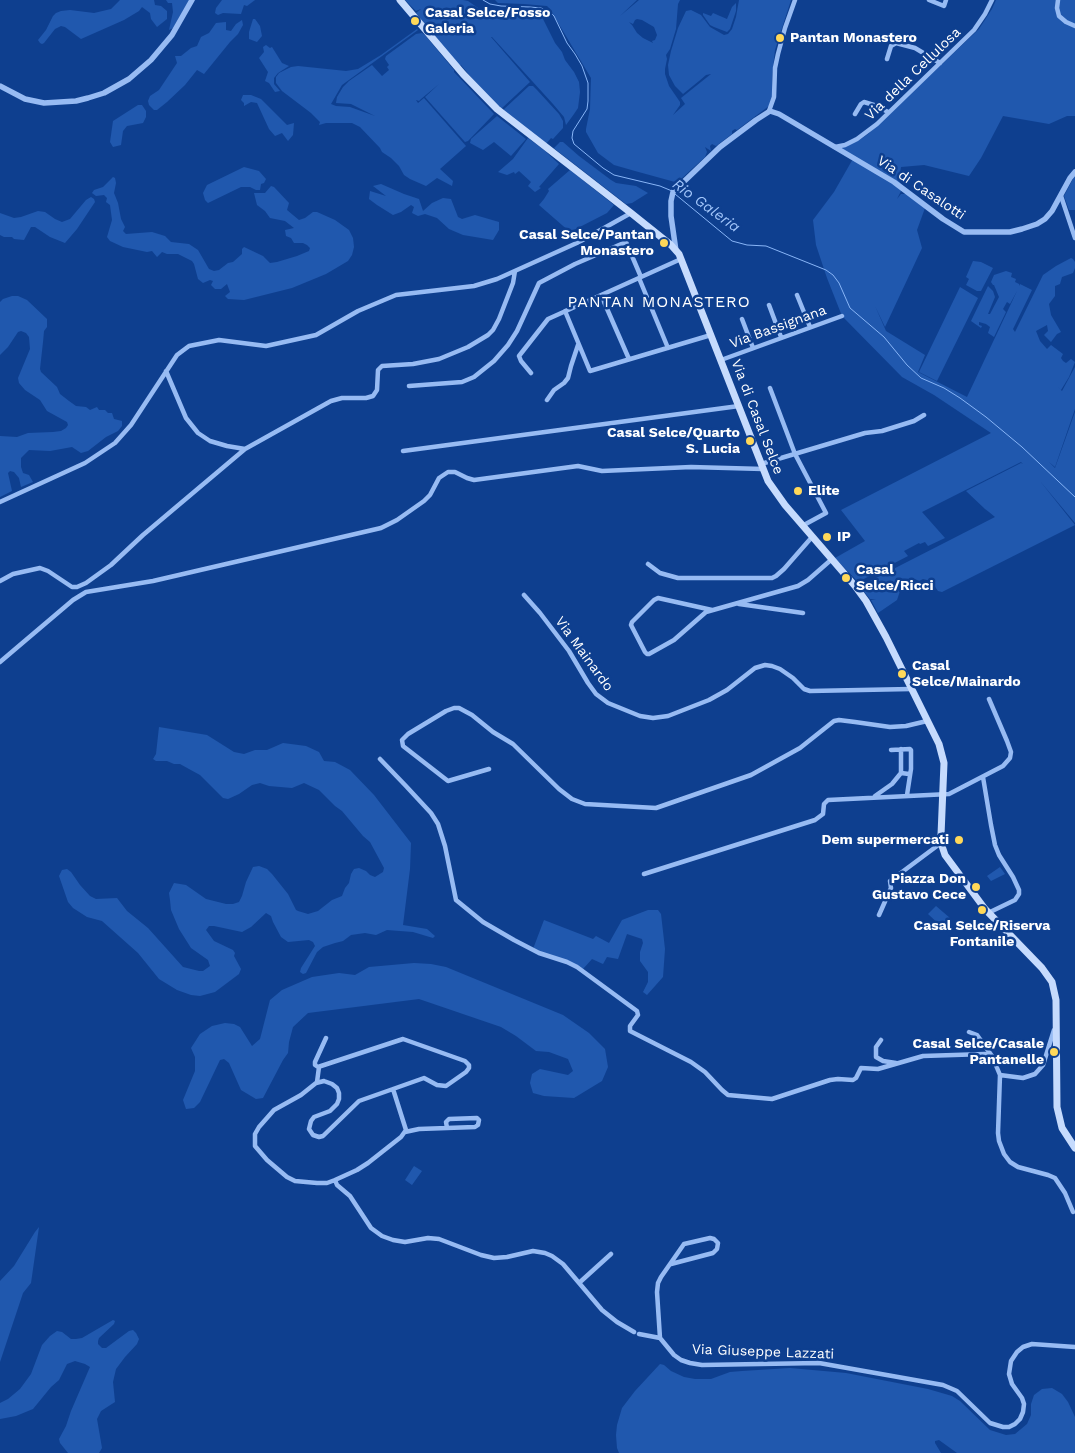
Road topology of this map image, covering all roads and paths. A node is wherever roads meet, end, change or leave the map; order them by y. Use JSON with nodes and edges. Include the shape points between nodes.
{"nodes":[{"id":1,"x":192,"y":0,"type":"edge"},
{"id":2,"x":400,"y":0,"type":"edge"},
{"id":3,"x":795,"y":0,"type":"edge"},
{"id":4,"x":929,"y":0,"type":"edge"},
{"id":5,"x":946,"y":0,"type":"edge"},
{"id":6,"x":992,"y":0,"type":"edge"},
{"id":7,"x":1058,"y":0,"type":"edge"},
{"id":8,"x":1075,"y":26,"type":"edge"},
{"id":9,"x":887,"y":59,"type":"dead end"},
{"id":10,"x":940,"y":62,"type":"junction"},
{"id":11,"x":0,"y":86,"type":"edge"},
{"id":12,"x":769,"y":112,"type":"junction"},
{"id":13,"x":888,"y":112,"type":"junction"},
{"id":14,"x":855,"y":114,"type":"dead end"},
{"id":15,"x":835,"y":147,"type":"junction"},
{"id":16,"x":1075,"y":172,"type":"edge"},
{"id":17,"x":1061,"y":196,"type":"junction"},
{"id":18,"x":631,"y":213,"type":"junction"},
{"id":19,"x":1075,"y":238,"type":"edge"},
{"id":20,"x":676,"y":251,"type":"junction"},
{"id":21,"x":681,"y":259,"type":"junction"},
{"id":22,"x":515,"y":271,"type":"junction"},
{"id":23,"x":640,"y":277,"type":"junction"},
{"id":24,"x":601,"y":295,"type":"junction"},
{"id":25,"x":797,"y":295,"type":"dead end"},
{"id":26,"x":769,"y":305,"type":"dead end"},
{"id":27,"x":565,"y":311,"type":"junction"},
{"id":28,"x":842,"y":316,"type":"dead end"},
{"id":29,"x":742,"y":319,"type":"dead end"},
{"id":30,"x":810,"y":327,"type":"junction"},
{"id":31,"x":711,"y":335,"type":"junction"},
{"id":32,"x":781,"y":337,"type":"junction"},
{"id":33,"x":579,"y":344,"type":"junction"},
{"id":34,"x":668,"y":348,"type":"junction"},
{"id":35,"x":753,"y":348,"type":"junction"},
{"id":36,"x":629,"y":359,"type":"junction"},
{"id":37,"x":721,"y":360,"type":"junction"},
{"id":38,"x":166,"y":371,"type":"junction"},
{"id":39,"x":531,"y":373,"type":"dead end"},
{"id":40,"x":409,"y":386,"type":"dead end"},
{"id":41,"x":770,"y":388,"type":"dead end"},
{"id":42,"x":547,"y":400,"type":"dead end"},
{"id":43,"x":739,"y":406,"type":"junction"},
{"id":44,"x":924,"y":416,"type":"dead end"},
{"id":45,"x":245,"y":449,"type":"junction"},
{"id":46,"x":403,"y":451,"type":"dead end"},
{"id":47,"x":794,"y":454,"type":"junction"},
{"id":48,"x":762,"y":467,"type":"junction"},
{"id":49,"x":0,"y":502,"type":"edge"},
{"id":50,"x":802,"y":526,"type":"junction"},
{"id":51,"x":812,"y":537,"type":"junction"},
{"id":52,"x":832,"y":559,"type":"junction"},
{"id":53,"x":648,"y":564,"type":"dead end"},
{"id":54,"x":0,"y":581,"type":"edge"},
{"id":55,"x":84,"y":584,"type":"junction"},
{"id":56,"x":86,"y":592,"type":"junction"},
{"id":57,"x":524,"y":595,"type":"dead end"},
{"id":58,"x":737,"y":604,"type":"junction"},
{"id":59,"x":712,"y":610,"type":"junction"},
{"id":60,"x":803,"y":613,"type":"dead end"},
{"id":61,"x":0,"y":662,"type":"edge"},
{"id":62,"x":911,"y":688,"type":"junction"},
{"id":63,"x":989,"y":699,"type":"dead end"},
{"id":64,"x":928,"y":721,"type":"junction"},
{"id":65,"x":901,"y":749,"type":"junction"},
{"id":66,"x":891,"y":750,"type":"dead end"},
{"id":67,"x":380,"y":759,"type":"dead end"},
{"id":68,"x":489,"y":769,"type":"dead end"},
{"id":69,"x":900,"y":773,"type":"junction"},
{"id":70,"x":909,"y":774,"type":"junction"},
{"id":71,"x":983,"y":777,"type":"junction"},
{"id":72,"x":906,"y":795,"type":"junction"},
{"id":73,"x":943,"y":795,"type":"junction"},
{"id":74,"x":874,"y":797,"type":"junction"},
{"id":75,"x":941,"y":843,"type":"junction"},
{"id":76,"x":644,"y":874,"type":"dead end"},
{"id":77,"x":988,"y":913,"type":"junction"},
{"id":78,"x":879,"y":915,"type":"dead end"},
{"id":79,"x":1056,"y":1024,"type":"junction"},
{"id":80,"x":969,"y":1032,"type":"dead end"},
{"id":81,"x":326,"y":1038,"type":"dead end"},
{"id":82,"x":881,"y":1040,"type":"dead end"},
{"id":83,"x":992,"y":1056,"type":"junction"},
{"id":84,"x":899,"y":1064,"type":"junction"},
{"id":85,"x":319,"y":1067,"type":"junction"},
{"id":86,"x":1000,"y":1075,"type":"junction"},
{"id":87,"x":318,"y":1082,"type":"junction"},
{"id":88,"x":393,"y":1089,"type":"junction"},
{"id":89,"x":447,"y":1128,"type":"junction"},
{"id":90,"x":405,"y":1132,"type":"junction"},
{"id":91,"x":1075,"y":1148,"type":"edge"},
{"id":92,"x":335,"y":1180,"type":"junction"},
{"id":93,"x":1073,"y":1212,"type":"dead end"},
{"id":94,"x":611,"y":1254,"type":"dead end"},
{"id":95,"x":670,"y":1264,"type":"junction"},
{"id":96,"x":579,"y":1283,"type":"junction"},
{"id":97,"x":660,"y":1338,"type":"junction"},
{"id":98,"x":1075,"y":1348,"type":"edge"}],
"edges":[{"from":1,"to":11,"type":"street","via":[[172,34],[151,60],[129,79],[104,93],[76,101],[44,103],[25,99]]},
{"from":2,"to":18,"type":"main road","name":"Via di Casal Selce","via":[[486,99]]},
{"from":3,"to":12,"type":"street","via":[[778,54],[774,97]]},
{"from":4,"to":5,"type":"street","via":[[944,6]]},
{"from":6,"to":10,"type":"street","name":"Via della Cellulosa","via":[[980,24]]},
{"from":7,"to":8,"type":"street","via":[[1058,16]]},
{"from":9,"to":10,"type":"street","via":[[891,45],[898,43]]},
{"from":10,"to":13,"type":"street","name":"Via della Cellulosa"},
{"from":12,"to":15,"type":"street","name":"Via di Casalotti","via":[[773,111]]},
{"from":12,"to":20,"type":"street","via":[[720,147],[673,193]]},
{"from":13,"to":14,"type":"street","via":[[864,102]]},
{"from":13,"to":15,"type":"street","name":"Via della Cellulosa","via":[[860,138]]},
{"from":15,"to":17,"type":"street","name":"Via di Casalotti","via":[[894,182],[965,232],[1008,232],[1030,227],[1048,217]]},
{"from":16,"to":17,"type":"street","name":"Via di Casalotti"},
{"from":17,"to":19,"type":"street"},
{"from":18,"to":20,"type":"main road","name":"Via di Casal Selce"},
{"from":18,"to":22,"type":"street","via":[[579,242]]},
{"from":20,"to":21,"type":"main road","name":"Via di Casal Selce"},
{"from":21,"to":23,"type":"street"},
{"from":21,"to":31,"type":"main road","name":"Via di Casal Selce"},
{"from":22,"to":38,"type":"street","via":[[474,286],[396,295],[358,311],[318,335],[276,345],[255,346],[223,340],[191,345],[180,351]]},
{"from":22,"to":45,"type":"street","via":[[500,319],[486,337],[439,359],[382,366],[378,370],[377,390],[373,396],[331,401]]},
{"from":23,"to":24,"type":"street"},
{"from":23,"to":34,"type":"street"},
{"from":23,"to":40,"type":"street","via":[[626,242],[571,266],[539,283],[508,345],[478,374],[468,381]]},
{"from":24,"to":27,"type":"street"},
{"from":24,"to":36,"type":"street"},
{"from":25,"to":30,"type":"street"},
{"from":26,"to":32,"type":"street"},
{"from":27,"to":33,"type":"street"},
{"from":27,"to":39,"type":"street","via":[[547,320],[519,356]]},
{"from":28,"to":30,"type":"street","name":"Via Bassignana"},
{"from":29,"to":35,"type":"street"},
{"from":30,"to":32,"type":"street","name":"Via Bassignana"},
{"from":31,"to":34,"type":"street"},
{"from":31,"to":37,"type":"main road","name":"Via di Casal Selce"},
{"from":32,"to":35,"type":"street","name":"Via Bassignana"},
{"from":33,"to":36,"type":"street","via":[[590,371]]},
{"from":33,"to":42,"type":"street","via":[[568,378]]},
{"from":34,"to":36,"type":"street"},
{"from":35,"to":37,"type":"street","name":"Via Bassignana"},
{"from":37,"to":43,"type":"main road","name":"Via di Casal Selce"},
{"from":38,"to":45,"type":"street","via":[[186,418],[198,433],[208,440]]},
{"from":38,"to":49,"type":"street","via":[[134,421],[115,443],[85,463]]},
{"from":41,"to":47,"type":"street"},
{"from":43,"to":46,"type":"street"},
{"from":43,"to":48,"type":"main road","name":"Via di Casal Selce"},
{"from":44,"to":47,"type":"street","via":[[882,431]]},
{"from":45,"to":55,"type":"street","via":[[111,565]]},
{"from":47,"to":48,"type":"street"},
{"from":47,"to":50,"type":"street","via":[[826,513]]},
{"from":48,"to":50,"type":"main road","name":"Via di Casal Selce","via":[[774,490]]},
{"from":48,"to":56,"type":"street","via":[[602,471],[578,466],[476,480],[451,471],[439,478],[426,499],[381,528],[153,581]]},
{"from":50,"to":51,"type":"main road","name":"Via di Casal Selce"},
{"from":51,"to":52,"type":"main road","name":"Via di Casal Selce"},
{"from":51,"to":53,"type":"street","via":[[773,577],[678,578],[660,573]]},
{"from":52,"to":58,"type":"street","via":[[802,584]]},
{"from":52,"to":62,"type":"main road","name":"Via di Casal Selce","via":[[870,606]]},
{"from":54,"to":55,"type":"street","via":[[13,574],[40,568],[71,587]]},
{"from":55,"to":56,"type":"street"},
{"from":56,"to":61,"type":"street"},
{"from":57,"to":62,"type":"street","name":"Via Mainardo","via":[[569,650],[598,696],[640,716],[668,716],[710,700],[754,669],[765,665],[780,669],[810,691]]},
{"from":58,"to":59,"type":"street"},
{"from":58,"to":60,"type":"street"},
{"from":59,"to":59,"type":"street","via":[[702,614],[674,640],[649,654],[631,625],[658,598]]},
{"from":62,"to":64,"type":"main road","name":"Via di Casal Selce"},
{"from":63,"to":71,"type":"street","via":[[1011,755],[1005,765]]},
{"from":64,"to":68,"type":"street","via":[[890,727],[834,721],[800,748],[754,774],[656,808],[585,804],[572,799],[513,744],[459,708],[446,711],[402,740],[404,747],[448,781]]},
{"from":64,"to":73,"type":"main road","name":"Via di Casal Selce","via":[[942,753]]},
{"from":65,"to":66,"type":"street"},
{"from":65,"to":69,"type":"street"},
{"from":65,"to":70,"type":"street","via":[[911,750]]},
{"from":67,"to":84,"type":"street","via":[[438,824],[456,900],[478,918],[520,943],[577,967],[637,1011],[631,1031],[691,1062],[728,1095],[772,1100],[830,1080],[853,1080],[861,1068],[878,1069]]},
{"from":69,"to":70,"type":"street"},
{"from":69,"to":74,"type":"street","via":[[892,784]]},
{"from":70,"to":72,"type":"street"},
{"from":71,"to":73,"type":"street"},
{"from":71,"to":77,"type":"street","via":[[995,845],[1019,891],[1015,900]]},
{"from":72,"to":73,"type":"street"},
{"from":72,"to":74,"type":"street"},
{"from":73,"to":75,"type":"main road","name":"Via di Casal Selce"},
{"from":74,"to":76,"type":"street","via":[[828,800],[823,814],[814,820]]},
{"from":75,"to":77,"type":"main road","name":"Via di Casal Selce","via":[[947,858]]},
{"from":75,"to":78,"type":"street","via":[[890,881],[891,888]]},
{"from":77,"to":79,"type":"main road","name":"Via di Casal Selce","via":[[1048,976],[1055,993]]},
{"from":79,"to":86,"type":"street","via":[[1037,1072],[1021,1078]]},
{"from":79,"to":91,"type":"main road","name":"Via di Casal Selce","via":[[1057,1109],[1062,1128]]},
{"from":80,"to":83,"type":"street","via":[[979,1037]]},
{"from":81,"to":85,"type":"street","via":[[315,1062]]},
{"from":82,"to":84,"type":"street","via":[[876,1057]]},
{"from":83,"to":84,"type":"street","via":[[924,1056]]},
{"from":83,"to":86,"type":"street"},
{"from":85,"to":87,"type":"street"},
{"from":85,"to":88,"type":"street","via":[[403,1039],[469,1065],[466,1072],[447,1086],[438,1086],[423,1078]]},
{"from":86,"to":93,"type":"street","via":[[998,1133],[1004,1154],[1018,1167],[1055,1178]]},
{"from":87,"to":88,"type":"street","via":[[333,1085],[339,1096],[333,1109],[310,1122],[310,1131],[317,1137],[324,1135],[359,1101]]},
{"from":87,"to":92,"type":"street","via":[[272,1111],[256,1132],[254,1143],[269,1162],[292,1180],[318,1184]]},
{"from":88,"to":90,"type":"street"},
{"from":89,"to":89,"type":"street","via":[[475,1127],[479,1120],[450,1119],[446,1122]]},
{"from":89,"to":90,"type":"street"},
{"from":90,"to":92,"type":"street","via":[[368,1163]]},
{"from":92,"to":96,"type":"street","via":[[371,1228],[387,1238],[402,1242],[440,1239],[494,1258],[530,1252],[546,1253],[563,1264]]},
{"from":94,"to":96,"type":"street"},
{"from":95,"to":95,"type":"street","via":[[713,1253],[718,1243],[710,1238],[685,1244]]},
{"from":95,"to":97,"type":"street","via":[[657,1288]]},
{"from":96,"to":97,"type":"street","via":[[617,1322],[636,1333]]},
{"from":97,"to":98,"type":"street","name":"Via Giuseppe Lazzati","via":[[676,1356],[697,1364],[819,1362],[943,1385],[956,1390],[989,1422],[1003,1428],[1017,1423],[1023,1412],[1022,1398],[1012,1384],[1009,1371],[1017,1352],[1032,1344]]}]}
